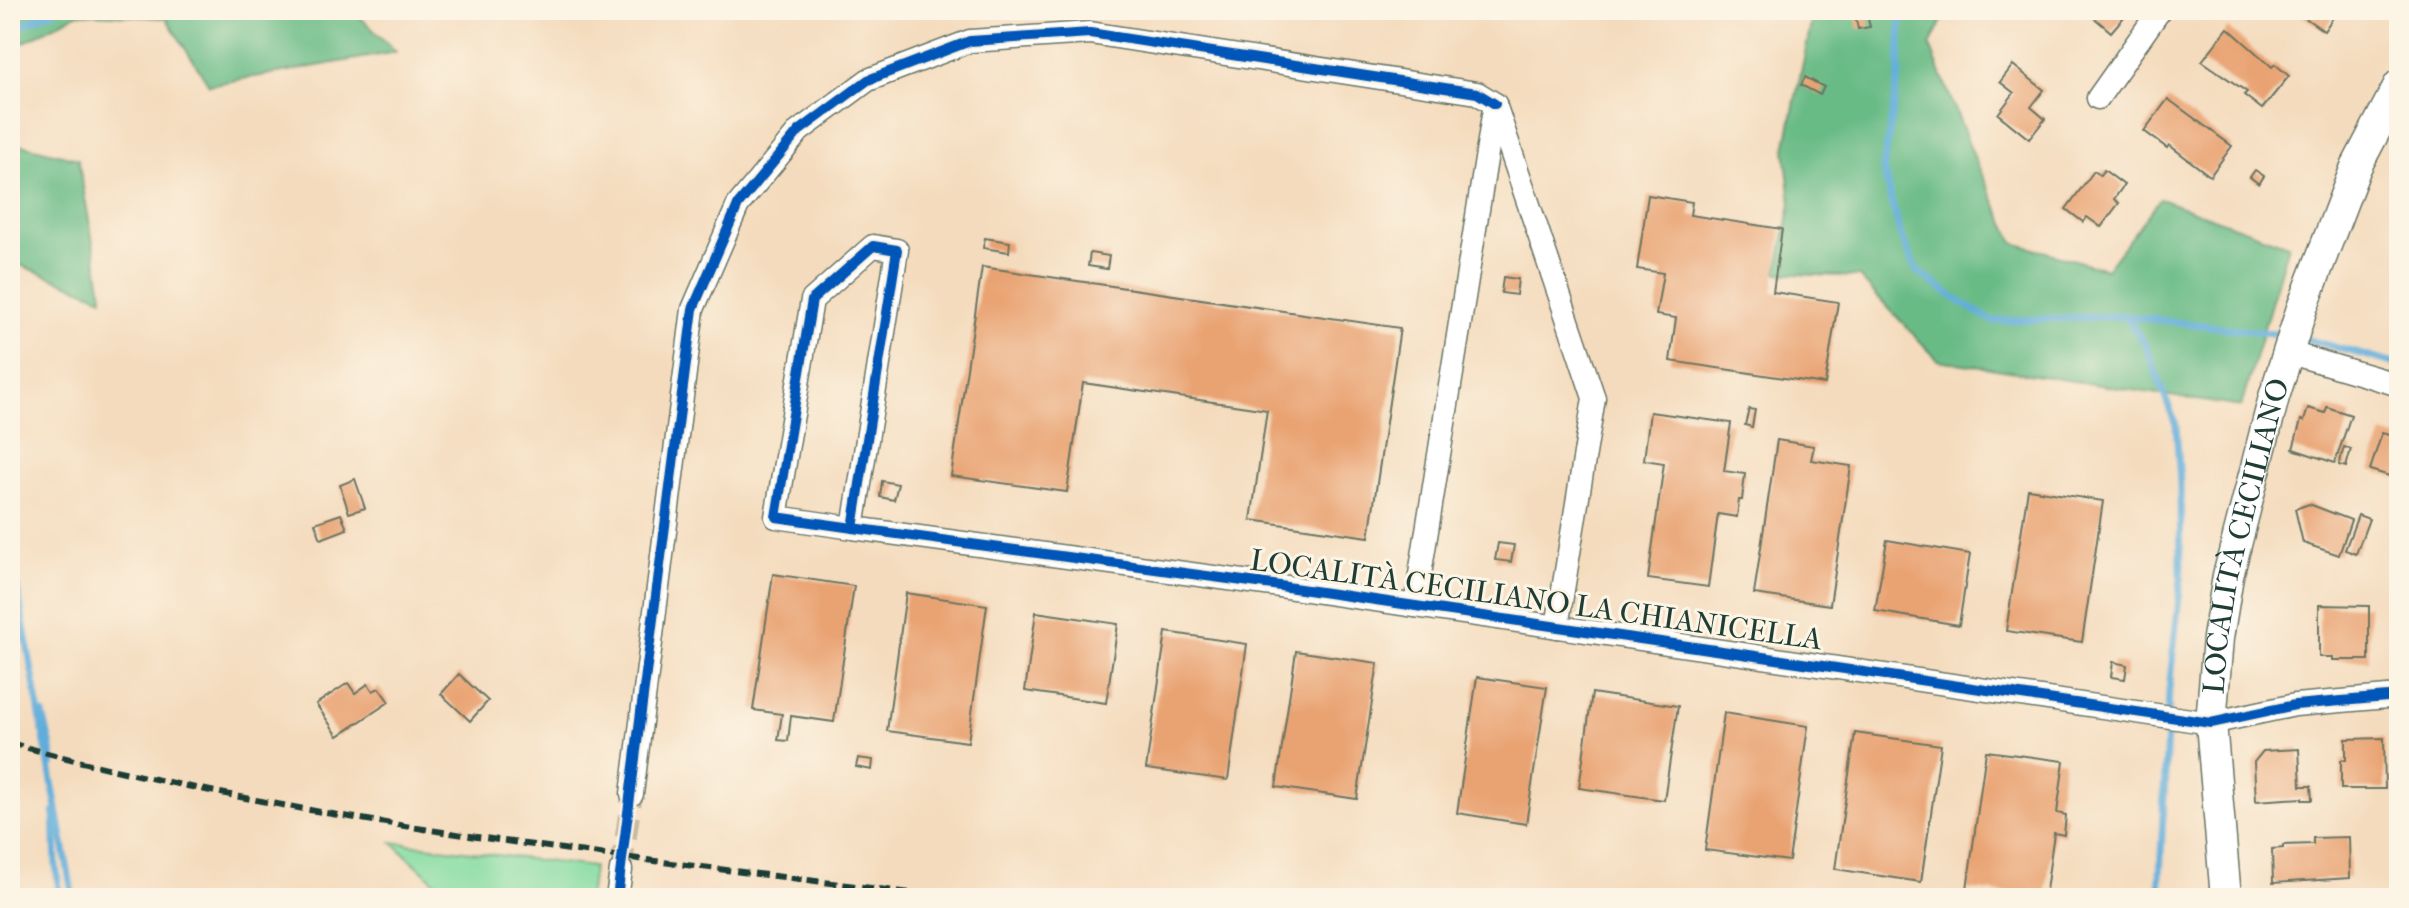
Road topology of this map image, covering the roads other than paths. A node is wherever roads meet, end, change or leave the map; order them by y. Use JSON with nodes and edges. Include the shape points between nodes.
{"nodes":[{"id":1,"x":2160,"y":10,"type":"edge"},
{"id":2,"x":2399,"y":85,"type":"edge"},
{"id":3,"x":2098,"y":98,"type":"dead end"},
{"id":4,"x":1495,"y":104,"type":"junction"},
{"id":5,"x":2287,"y":352,"type":"junction"},
{"id":6,"x":2399,"y":385,"type":"edge"},
{"id":7,"x":853,"y":528,"type":"junction"},
{"id":8,"x":1415,"y":606,"type":"junction"},
{"id":9,"x":1557,"y":627,"type":"junction"},
{"id":10,"x":2399,"y":696,"type":"edge"},
{"id":11,"x":2211,"y":723,"type":"junction"},
{"id":12,"x":632,"y":794,"type":"tunnel mouth"},
{"id":13,"x":621,"y":870,"type":"tunnel mouth"},
{"id":14,"x":617,"y":898,"type":"edge"},
{"id":15,"x":2226,"y":898,"type":"edge"}],
"edges":[{"from":1,"to":3,"type":"street"},
{"from":2,"to":5,"type":"street","name":"LOCALITÀ CECILIANO","via":[[2356,167]]},
{"from":4,"to":8,"type":"street"},
{"from":4,"to":9,"type":"street","name":"LOCALITÀ CECILIANO LA CHIANICELLA","via":[[1594,398]]},
{"from":4,"to":12,"type":"street","via":[[1477,93],[1090,33],[970,41],[868,80],[799,131],[738,205],[693,309]]},
{"from":5,"to":6,"type":"street","name":"LOCALITÀ CECILIANO"},
{"from":5,"to":11,"type":"street","name":"LOCALITÀ CECILIANO","via":[[2222,606]]},
{"from":7,"to":7,"type":"street","name":"LOCALITÀ CECILIANO LA CHIANICELLA","via":[[897,250],[873,246],[812,300],[776,517]]},
{"from":7,"to":8,"type":"street","name":"LOCALITÀ CECILIANO LA CHIANICELLA"},
{"from":8,"to":9,"type":"street","name":"LOCALITÀ CECILIANO LA CHIANICELLA"},
{"from":9,"to":11,"type":"street","name":"LOCALITÀ CECILIANO LA CHIANICELLA"},
{"from":10,"to":11,"type":"street","name":"LOCALITÀ CECILIANO","via":[[2295,705]]},
{"from":11,"to":15,"type":"street","name":"LOCALITÀ CECILIANO"},
{"from":13,"to":14,"type":"street"}]}
